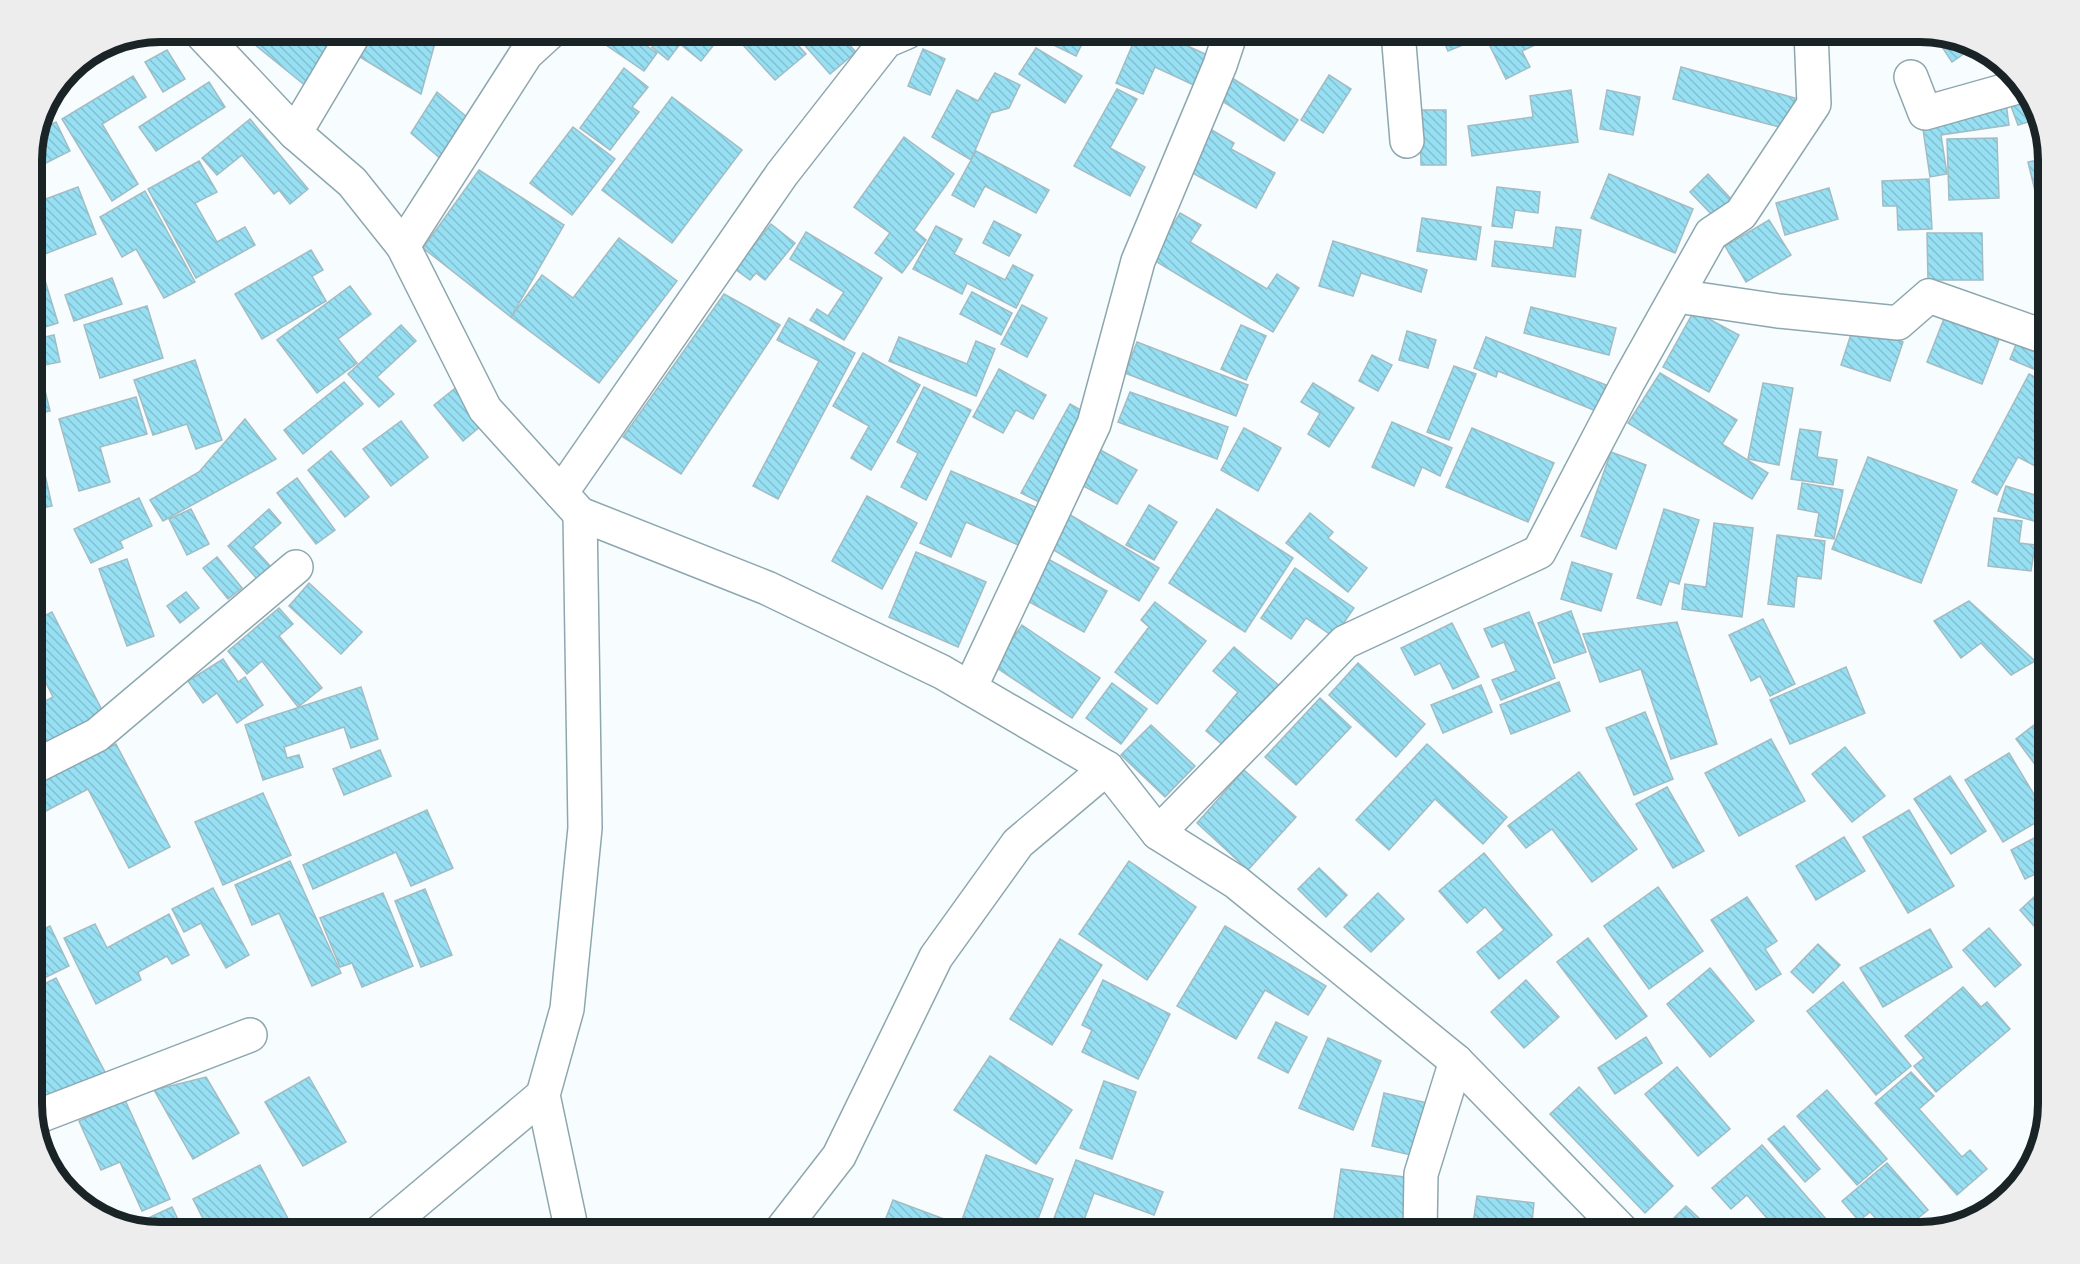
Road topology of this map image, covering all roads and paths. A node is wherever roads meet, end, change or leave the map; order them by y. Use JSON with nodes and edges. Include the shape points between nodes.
{"nodes":[{"id":1,"x":209,"y":42,"type":"edge"},
{"id":2,"x":349,"y":42,"type":"edge"},
{"id":3,"x":539,"y":42,"type":"edge"},
{"id":4,"x":885,"y":42,"type":"edge"},
{"id":5,"x":1228,"y":42,"type":"edge"},
{"id":6,"x":1399,"y":42,"type":"edge"},
{"id":7,"x":1812,"y":42,"type":"edge"},
{"id":8,"x":1911,"y":77,"type":"dead end"},
{"id":9,"x":2014,"y":88,"type":"edge"},
{"id":10,"x":295,"y":133,"type":"junction"},
{"id":11,"x":1407,"y":141,"type":"dead end"},
{"id":12,"x":403,"y":246,"type":"junction"},
{"id":13,"x":1677,"y":296,"type":"junction"},
{"id":14,"x":2038,"y":334,"type":"edge"},
{"id":15,"x":571,"y":504,"type":"junction"},
{"id":16,"x":296,"y":567,"type":"dead end"},
{"id":17,"x":970,"y":688,"type":"junction"},
{"id":18,"x":42,"y":763,"type":"edge"},
{"id":19,"x":1107,"y":768,"type":"junction"},
{"id":20,"x":1158,"y":832,"type":"junction"},
{"id":21,"x":250,"y":1035,"type":"dead end"},
{"id":22,"x":1456,"y":1061,"type":"junction"},
{"id":23,"x":543,"y":1095,"type":"junction"},
{"id":24,"x":42,"y":1115,"type":"edge"},
{"id":25,"x":393,"y":1222,"type":"edge"},
{"id":26,"x":570,"y":1222,"type":"edge"},
{"id":27,"x":788,"y":1222,"type":"edge"},
{"id":28,"x":1420,"y":1222,"type":"edge"},
{"id":29,"x":1612,"y":1222,"type":"edge"}],
"edges":[{"from":1,"to":10,"type":"street"},
{"from":2,"to":10,"type":"street"},
{"from":3,"to":12,"type":"street","via":[[526,54]]},
{"from":4,"to":15,"type":"street","via":[[783,174]]},
{"from":5,"to":17,"type":"street","via":[[1138,261],[1094,424]]},
{"from":6,"to":11,"type":"street"},
{"from":7,"to":13,"type":"street","via":[[1814,104],[1741,214],[1712,234]]},
{"from":8,"to":9,"type":"street","via":[[1925,112]]},
{"from":10,"to":12,"type":"street","via":[[352,182]]},
{"from":12,"to":15,"type":"street","via":[[485,409]]},
{"from":13,"to":14,"type":"street","via":[[1898,323],[1929,296]]},
{"from":13,"to":20,"type":"street","via":[[1539,552],[1346,642]]},
{"from":15,"to":17,"type":"street","via":[[766,588]]},
{"from":15,"to":23,"type":"street","via":[[585,828],[567,1010]]},
{"from":16,"to":18,"type":"street","via":[[97,735]]},
{"from":17,"to":19,"type":"street"},
{"from":19,"to":20,"type":"street"},
{"from":19,"to":27,"type":"street","via":[[1018,843],[936,957],[838,1156]]},
{"from":20,"to":22,"type":"street","via":[[1236,882]]},
{"from":21,"to":24,"type":"street"},
{"from":22,"to":28,"type":"street","via":[[1421,1174]]},
{"from":22,"to":29,"type":"street"},
{"from":23,"to":25,"type":"street"},
{"from":23,"to":26,"type":"street"}]}
